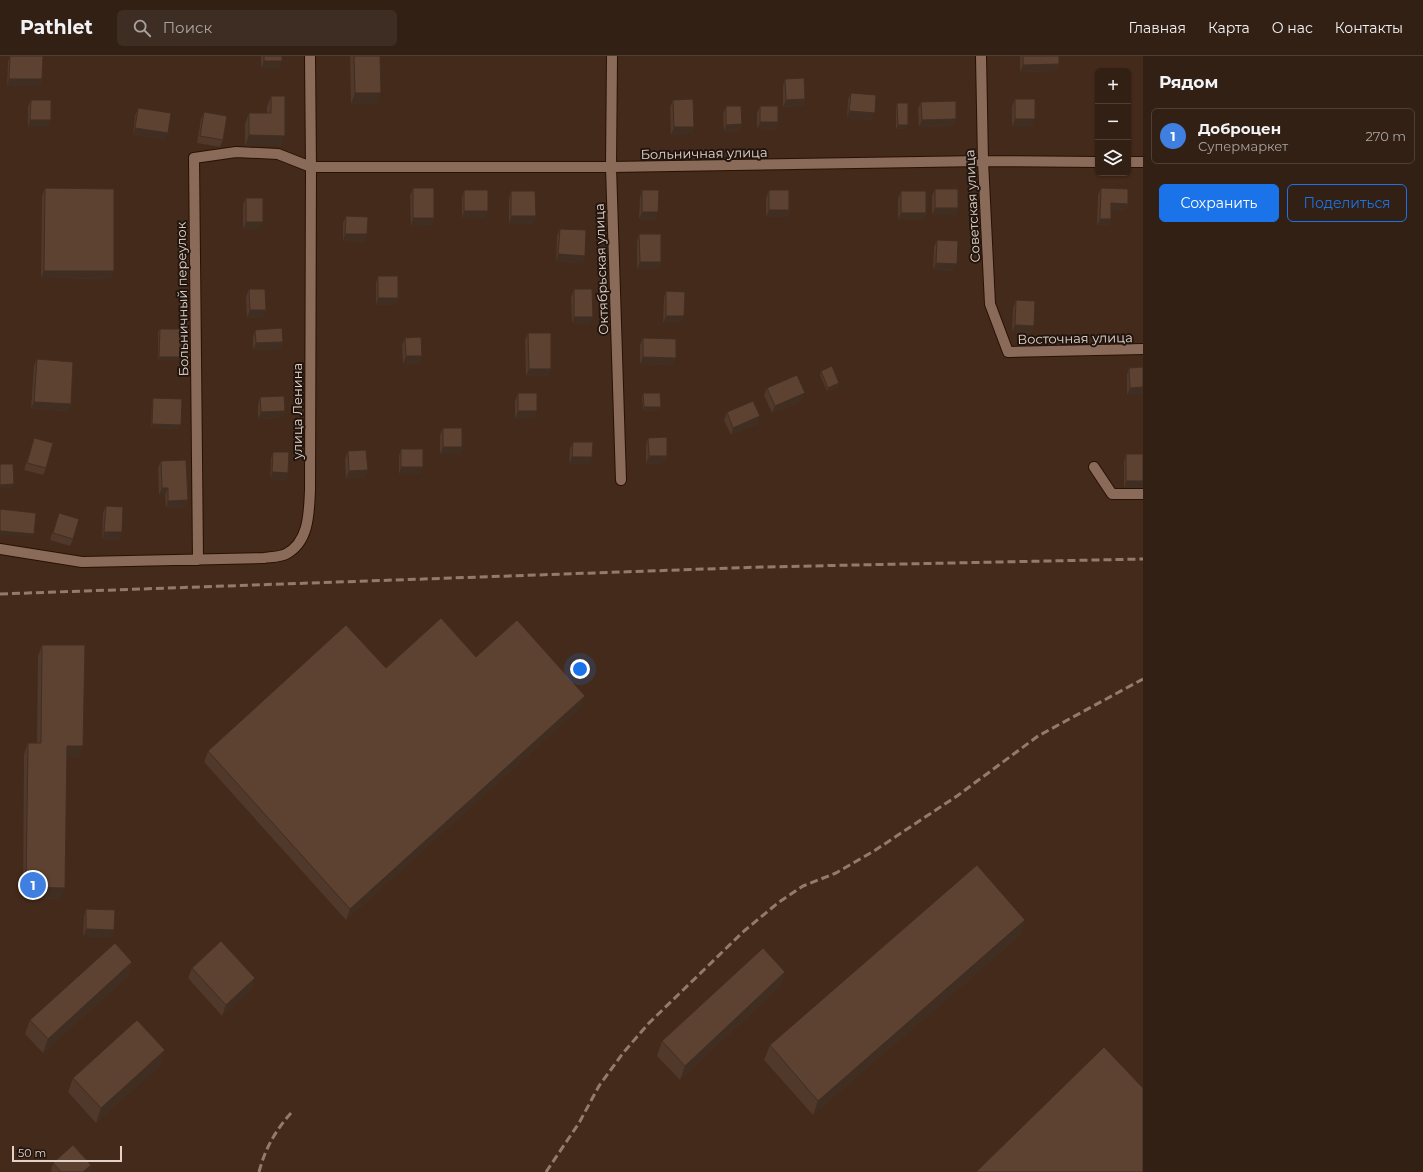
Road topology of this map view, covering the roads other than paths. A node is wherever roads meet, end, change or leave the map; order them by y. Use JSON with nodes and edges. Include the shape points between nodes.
{"nodes":[{"id":1,"x":310,"y":56,"type":"edge"},
{"id":2,"x":612,"y":56,"type":"edge"},
{"id":3,"x":981,"y":56,"type":"edge"},
{"id":4,"x":982,"y":162,"type":"junction"},
{"id":5,"x":1095,"y":162,"type":"edge"},
{"id":6,"x":1131,"y":162,"type":"edge"},
{"id":7,"x":1143,"y":162,"type":"edge"},
{"id":8,"x":311,"y":167,"type":"junction"},
{"id":9,"x":611,"y":167,"type":"junction"},
{"id":10,"x":1143,"y":349,"type":"edge"},
{"id":11,"x":1008,"y":352,"type":"joint"},
{"id":12,"x":1094,"y":467,"type":"dead end"},
{"id":13,"x":621,"y":480,"type":"dead end"},
{"id":14,"x":1143,"y":494,"type":"edge"},
{"id":15,"x":0,"y":549,"type":"edge"},
{"id":16,"x":198,"y":560,"type":"junction"}],
"edges":[{"from":1,"to":8,"type":"street","name":"улица Ленина"},
{"from":2,"to":9,"type":"street","name":"Октябрьская улица"},
{"from":3,"to":4,"type":"street","name":"Советская улица"},
{"from":4,"to":5,"type":"street","name":"Больничная улица"},
{"from":4,"to":9,"type":"street","name":"Больничная улица"},
{"from":4,"to":11,"type":"street","name":"Советская улица","via":[[990,304]]},
{"from":6,"to":7,"type":"street"},
{"from":8,"to":9,"type":"street","name":"Больничная улица"},
{"from":8,"to":16,"type":"street","name":"улица Ленина","via":[[310,490],[306,530],[298,545],[285,555]]},
{"from":8,"to":16,"type":"street","name":"Больничный переулок","via":[[278,154],[236,152],[194,158]]},
{"from":9,"to":13,"type":"street","name":"Октябрьская улица"},
{"from":10,"to":11,"type":"street","name":"Восточная улица"},
{"from":12,"to":14,"type":"street","via":[[1112,494]]},
{"from":15,"to":16,"type":"street","name":"улица Ленина","via":[[82,562]]}]}
